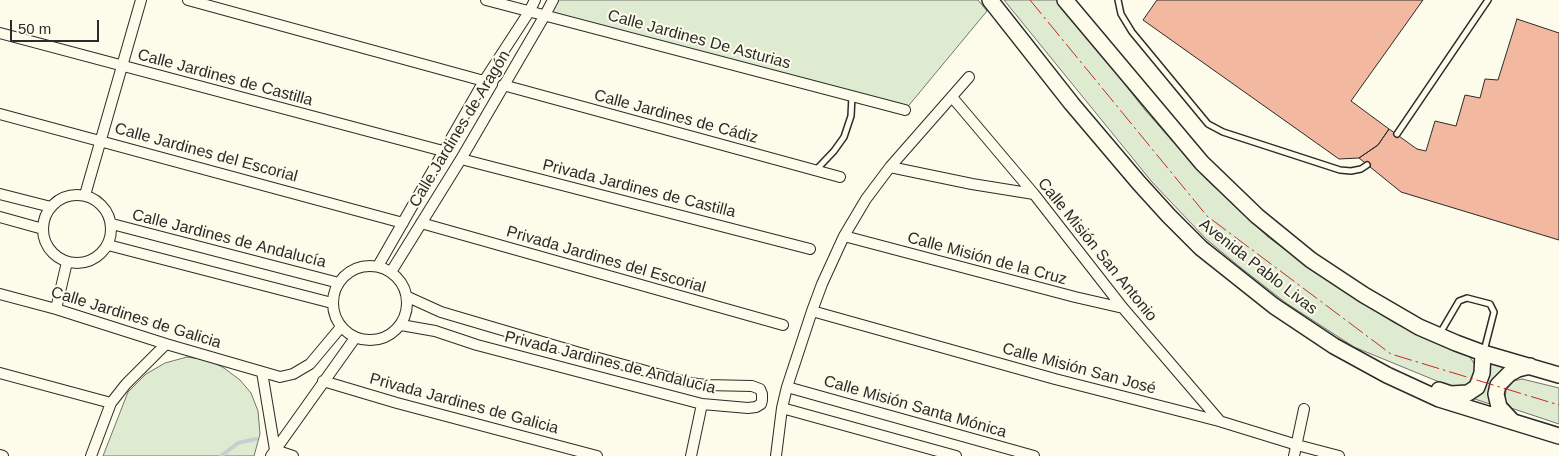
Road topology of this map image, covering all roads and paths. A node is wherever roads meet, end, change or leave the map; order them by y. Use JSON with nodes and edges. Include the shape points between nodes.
{"nodes":[{"id":1,"x":141,"y":0,"type":"edge"},
{"id":2,"x":188,"y":0,"type":"edge"},
{"id":3,"x":486,"y":0,"type":"edge"},
{"id":4,"x":535,"y":0,"type":"edge"},
{"id":5,"x":552,"y":0,"type":"edge"},
{"id":6,"x":990,"y":0,"type":"edge"},
{"id":7,"x":1065,"y":0,"type":"edge"},
{"id":8,"x":1118,"y":0,"type":"edge"},
{"id":9,"x":1488,"y":0,"type":"edge"},
{"id":10,"x":529,"y":12,"type":"junction"},
{"id":11,"x":545,"y":15,"type":"junction"},
{"id":12,"x":0,"y":33,"type":"edge"},
{"id":13,"x":123,"y":66,"type":"junction"},
{"id":14,"x":969,"y":77,"type":"dead end"},
{"id":15,"x":484,"y":81,"type":"junction"},
{"id":16,"x":504,"y":85,"type":"junction"},
{"id":17,"x":852,"y":96,"type":"junction"},
{"id":18,"x":952,"y":97,"type":"junction"},
{"id":19,"x":905,"y":110,"type":"dead end"},
{"id":20,"x":0,"y":114,"type":"edge"},
{"id":21,"x":1396,"y":134,"type":"dead end"},
{"id":22,"x":100,"y":140,"type":"junction"},
{"id":23,"x":443,"y":151,"type":"junction"},
{"id":24,"x":461,"y":159,"type":"junction"},
{"id":25,"x":1367,"y":165,"type":"dead end"},
{"id":26,"x":890,"y":167,"type":"junction"},
{"id":27,"x":816,"y":170,"type":"junction"},
{"id":28,"x":840,"y":177,"type":"dead end"},
{"id":29,"x":0,"y":194,"type":"edge"},
{"id":30,"x":1034,"y":194,"type":"junction"},
{"id":31,"x":85,"y":195,"type":"junction"},
{"id":32,"x":51,"y":207,"type":"junction"},
{"id":33,"x":0,"y":217,"type":"edge"},
{"id":34,"x":403,"y":223,"type":"junction"},
{"id":35,"x":421,"y":223,"type":"junction"},
{"id":36,"x":112,"y":224,"type":"junction"},
{"id":37,"x":43,"y":229,"type":"junction"},
{"id":38,"x":844,"y":236,"type":"junction"},
{"id":39,"x":108,"y":245,"type":"junction"},
{"id":40,"x":810,"y":249,"type":"dead end"},
{"id":41,"x":67,"y":262,"type":"junction"},
{"id":42,"x":378,"y":266,"type":"junction"},
{"id":43,"x":391,"y":272,"type":"junction"},
{"id":44,"x":339,"y":283,"type":"junction"},
{"id":45,"x":0,"y":294,"type":"edge"},
{"id":46,"x":408,"y":297,"type":"junction"},
{"id":47,"x":332,"y":303,"type":"junction"},
{"id":48,"x":1123,"y":308,"type":"junction"},
{"id":49,"x":56,"y":310,"type":"junction"},
{"id":50,"x":812,"y":311,"type":"junction"},
{"id":51,"x":401,"y":325,"type":"junction"},
{"id":52,"x":783,"y":325,"type":"dead end"},
{"id":53,"x":341,"y":327,"type":"junction"},
{"id":54,"x":1438,"y":335,"type":"junction"},
{"id":55,"x":355,"y":338,"type":"junction"},
{"id":56,"x":166,"y":344,"type":"junction"},
{"id":57,"x":1484,"y":353,"type":"junction"},
{"id":58,"x":1530,"y":366,"type":"junction"},
{"id":59,"x":262,"y":372,"type":"junction"},
{"id":60,"x":0,"y":373,"type":"edge"},
{"id":61,"x":1387,"y":375,"type":"junction"},
{"id":62,"x":1559,"y":375,"type":"edge"},
{"id":63,"x":323,"y":381,"type":"junction"},
{"id":64,"x":787,"y":387,"type":"junction"},
{"id":65,"x":111,"y":403,"type":"junction"},
{"id":66,"x":702,"y":404,"type":"junction"},
{"id":67,"x":782,"y":408,"type":"junction"},
{"id":68,"x":1304,"y":410,"type":"dead end"},
{"id":69,"x":1219,"y":421,"type":"junction"},
{"id":70,"x":1514,"y":422,"type":"junction"},
{"id":71,"x":1559,"y":436,"type":"edge"},
{"id":72,"x":1297,"y":445,"type":"junction"},
{"id":73,"x":273,"y":453,"type":"edge"},
{"id":74,"x":91,"y":456,"type":"edge"},
{"id":75,"x":293,"y":456,"type":"edge"},
{"id":76,"x":597,"y":456,"type":"edge"},
{"id":77,"x":691,"y":456,"type":"edge"},
{"id":78,"x":776,"y":456,"type":"edge"},
{"id":79,"x":956,"y":456,"type":"edge"},
{"id":80,"x":1034,"y":456,"type":"edge"},
{"id":81,"x":1294,"y":456,"type":"edge"},
{"id":82,"x":1339,"y":456,"type":"edge"}],
"edges":[{"from":1,"to":13,"type":"street"},
{"from":2,"to":15,"type":"street"},
{"from":3,"to":10,"type":"street","name":"Calle Jardines De Asturias"},
{"from":4,"to":10,"type":"street","name":"Calle Jardines de Aragón"},
{"from":5,"to":11,"type":"street","name":"Calle Jardines de Aragón"},
{"from":6,"to":61,"type":"main road","name":"Avenida Pablo Livas","via":[[1139,183],[1201,248],[1274,306],[1334,346]]},
{"from":7,"to":54,"type":"main road","via":[[1202,163],[1256,216],[1311,260],[1364,295]]},
{"from":8,"to":25,"type":"lane","via":[[1121,14],[1132,32],[1208,124],[1223,132],[1340,170],[1351,171]]},
{"from":9,"to":21,"type":"lane"},
{"from":10,"to":11,"type":"street","name":"Calle Jardines De Asturias"},
{"from":10,"to":15,"type":"street","name":"Calle Jardines de Aragón"},
{"from":11,"to":16,"type":"street","name":"Calle Jardines de Aragón"},
{"from":11,"to":17,"type":"street","name":"Calle Jardines De Asturias"},
{"from":12,"to":13,"type":"street","name":"Calle Jardines de Castilla"},
{"from":13,"to":22,"type":"street"},
{"from":13,"to":23,"type":"street","name":"Calle Jardines de Castilla"},
{"from":14,"to":18,"type":"street"},
{"from":15,"to":23,"type":"street","name":"Calle Jardines de Aragón"},
{"from":16,"to":24,"type":"street","name":"Calle Jardines de Aragón"},
{"from":16,"to":27,"type":"street","name":"Calle Jardines de Cádiz"},
{"from":17,"to":19,"type":"street","name":"Calle Jardines De Asturias"},
{"from":17,"to":27,"type":"lane","via":[[851,116],[844,137]]},
{"from":18,"to":26,"type":"street"},
{"from":18,"to":30,"type":"street","name":"Calle Misión San Antonio"},
{"from":20,"to":22,"type":"street","name":"Calle Jardines del Escorial"},
{"from":22,"to":31,"type":"street"},
{"from":22,"to":34,"type":"street","name":"Calle Jardines del Escorial"},
{"from":23,"to":34,"type":"street","name":"Calle Jardines de Aragón"},
{"from":24,"to":35,"type":"street","name":"Calle Jardines de Aragón"},
{"from":24,"to":40,"type":"street","name":"Privada Jardines de Castilla"},
{"from":26,"to":30,"type":"street"},
{"from":26,"to":38,"type":"street"},
{"from":27,"to":28,"type":"street","name":"Calle Jardines de Cádiz"},
{"from":29,"to":32,"type":"street"},
{"from":30,"to":48,"type":"street","name":"Calle Misión San Antonio"},
{"from":31,"to":32,"type":"street","via":[[63,198]]},
{"from":31,"to":36,"type":"street","via":[[101,204]]},
{"from":32,"to":37,"type":"street"},
{"from":33,"to":37,"type":"street"},
{"from":34,"to":42,"type":"street","name":"Calle Jardines de Aragón"},
{"from":35,"to":43,"type":"street","name":"Calle Jardines de Aragón"},
{"from":35,"to":52,"type":"street","name":"Privada Jardines del Escorial"},
{"from":36,"to":39,"type":"street"},
{"from":36,"to":44,"type":"street","name":"Calle Jardines de Andalucía"},
{"from":37,"to":41,"type":"street","via":[[48,248]]},
{"from":38,"to":48,"type":"street","name":"Calle Misión de la Cruz"},
{"from":38,"to":50,"type":"street"},
{"from":39,"to":41,"type":"street","via":[[90,261]]},
{"from":39,"to":47,"type":"street"},
{"from":41,"to":49,"type":"street"},
{"from":42,"to":43,"type":"street"},
{"from":42,"to":44,"type":"street","via":[[358,268]]},
{"from":43,"to":46,"type":"street","via":[[402,283]]},
{"from":44,"to":47,"type":"street"},
{"from":45,"to":49,"type":"street","name":"Calle Jardines de Galicia"},
{"from":46,"to":51,"type":"street","via":[[407,312]]},
{"from":46,"to":66,"type":"street","name":"Privada Jardines de Andalucía","via":[[441,312],[580,353],[690,383],[752,386],[760,389],[762,394],[761,404],[754,408]]},
{"from":47,"to":53,"type":"street"},
{"from":48,"to":69,"type":"street","name":"Calle Misión San Antonio"},
{"from":49,"to":56,"type":"street","name":"Calle Jardines de Galicia"},
{"from":50,"to":64,"type":"street"},
{"from":50,"to":69,"type":"street","name":"Calle Misión San José"},
{"from":51,"to":55,"type":"street","via":[[380,340]]},
{"from":51,"to":66,"type":"street","name":"Privada Jardines de Andalucía","via":[[435,331]]},
{"from":53,"to":55,"type":"street"},
{"from":53,"to":59,"type":"street","name":"Calle Jardines de Galicia","via":[[304,368],[280,377]]},
{"from":54,"to":57,"type":"main road"},
{"from":54,"to":57,"type":"lane","via":[[1459,301],[1467,298],[1490,304],[1494,312]]},
{"from":55,"to":63,"type":"street"},
{"from":56,"to":59,"type":"street","name":"Calle Jardines de Galicia"},
{"from":56,"to":65,"type":"street"},
{"from":57,"to":58,"type":"main road"},
{"from":57,"to":61,"type":"main road","via":[[1480,380],[1468,393],[1451,394]]},
{"from":58,"to":62,"type":"main road"},
{"from":58,"to":70,"type":"main road","via":[[1509,374],[1498,385],[1499,407]]},
{"from":59,"to":73,"type":"street"},
{"from":60,"to":65,"type":"street"},
{"from":61,"to":70,"type":"main road","name":"Avenida Pablo Livas","via":[[1439,398]]},
{"from":63,"to":73,"type":"street"},
{"from":63,"to":76,"type":"street","name":"Privada Jardines de Galicia"},
{"from":64,"to":67,"type":"street"},
{"from":64,"to":80,"type":"street","name":"Calle Misión Santa Mónica"},
{"from":65,"to":74,"type":"street"},
{"from":66,"to":77,"type":"street"},
{"from":67,"to":78,"type":"street"},
{"from":67,"to":79,"type":"street"},
{"from":68,"to":72,"type":"street"},
{"from":69,"to":72,"type":"street","name":"Calle Misión San José"},
{"from":70,"to":71,"type":"main road","name":"Avenida Pablo Livas"},
{"from":72,"to":81,"type":"street"},
{"from":72,"to":82,"type":"street","name":"Calle Misión San José"},
{"from":73,"to":75,"type":"street"}]}
